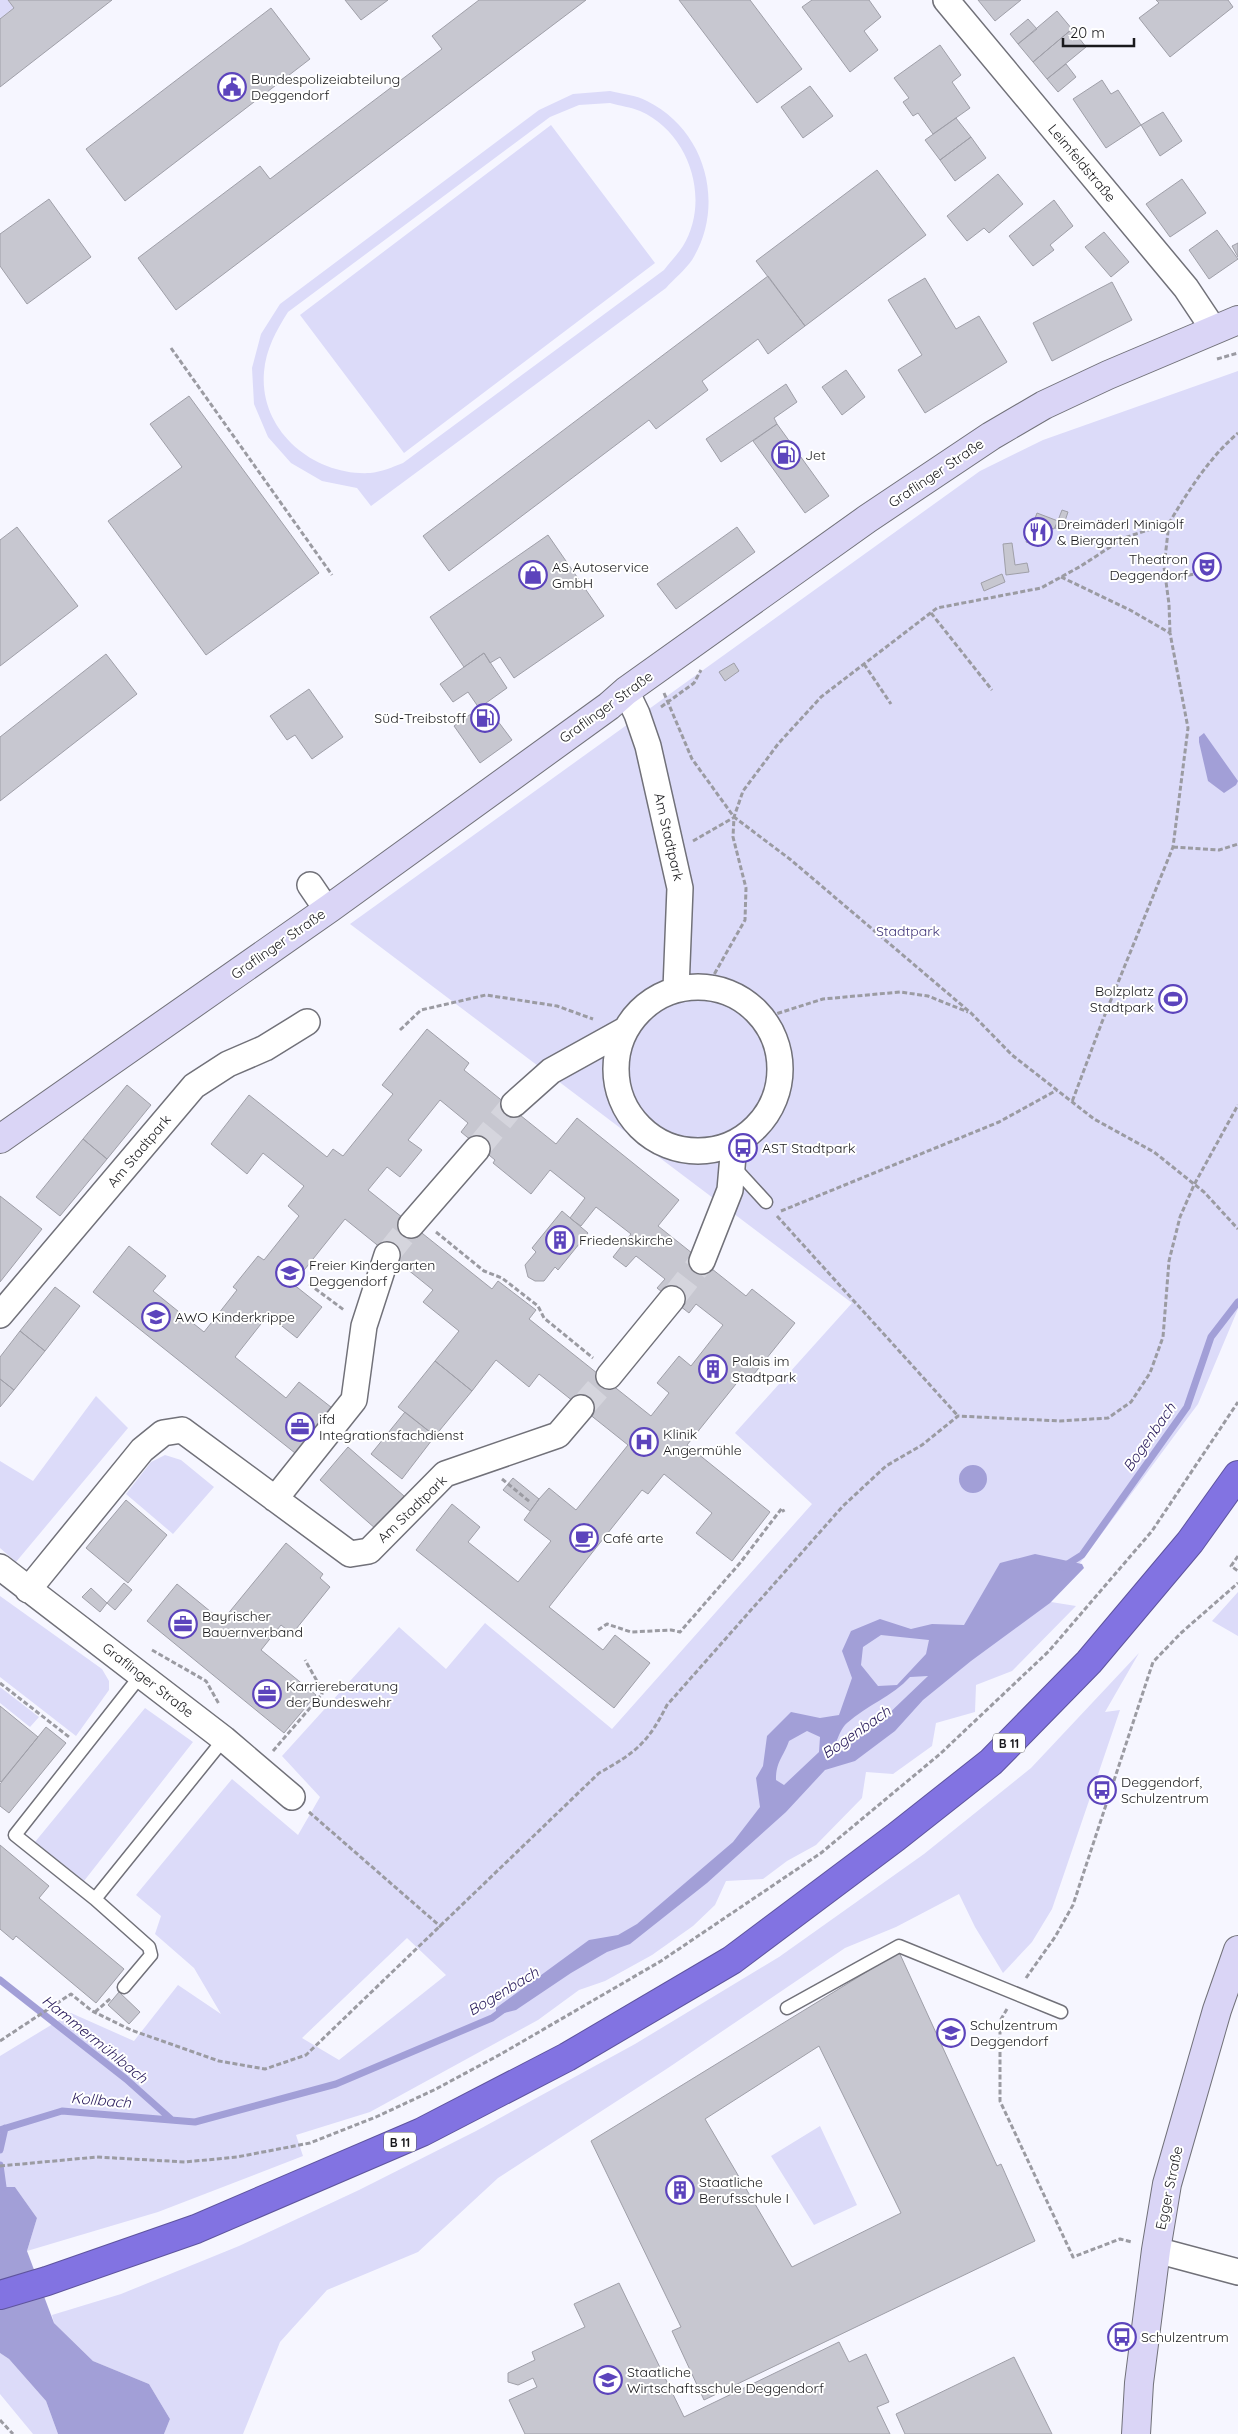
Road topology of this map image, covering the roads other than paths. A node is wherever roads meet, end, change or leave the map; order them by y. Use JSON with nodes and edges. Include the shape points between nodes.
{"nodes":[{"id":1,"x":946,"y":0,"type":"edge"},
{"id":2,"x":1226,"y":325,"type":"edge"},
{"id":3,"x":626,"y":691,"type":"junction"},
{"id":4,"x":310,"y":885,"type":"dead end"},
{"id":5,"x":327,"y":910,"type":"junction"},
{"id":6,"x":676,"y":989,"type":"junction"},
{"id":7,"x":307,"y":1022,"type":"dead end"},
{"id":8,"x":624,"y":1030,"type":"junction"},
{"id":9,"x":514,"y":1104,"type":"tunnel mouth"},
{"id":10,"x":0,"y":1140,"type":"edge"},
{"id":11,"x":477,"y":1149,"type":"tunnel mouth"},
{"id":12,"x":733,"y":1155,"type":"junction"},
{"id":13,"x":766,"y":1202,"type":"dead end"},
{"id":14,"x":414,"y":1221,"type":"tunnel mouth"},
{"id":15,"x":387,"y":1255,"type":"tunnel mouth"},
{"id":16,"x":702,"y":1261,"type":"tunnel mouth"},
{"id":17,"x":672,"y":1299,"type":"tunnel mouth"},
{"id":18,"x":0,"y":1315,"type":"edge"},
{"id":19,"x":610,"y":1374,"type":"tunnel mouth"},
{"id":20,"x":581,"y":1408,"type":"tunnel mouth"},
{"id":21,"x":1238,"y":1475,"type":"edge"},
{"id":22,"x":276,"y":1499,"type":"junction"},
{"id":23,"x":0,"y":1567,"type":"edge"},
{"id":24,"x":28,"y":1590,"type":"junction"},
{"id":25,"x":141,"y":1675,"type":"junction"},
{"id":26,"x":224,"y":1739,"type":"junction"},
{"id":27,"x":292,"y":1797,"type":"road end"},
{"id":28,"x":95,"y":1900,"type":"junction"},
{"id":29,"x":1238,"y":1950,"type":"edge"},
{"id":30,"x":124,"y":1987,"type":"dead end"},
{"id":31,"x":787,"y":2008,"type":"dead end"},
{"id":32,"x":1061,"y":2012,"type":"dead end"},
{"id":33,"x":1156,"y":2250,"type":"junction"},
{"id":34,"x":1238,"y":2272,"type":"edge"},
{"id":35,"x":0,"y":2294,"type":"edge"},
{"id":36,"x":1136,"y":2434,"type":"edge"}],
"edges":[{"from":1,"to":2,"type":"street","name":"Leimfeldstraße","via":[[1186,288]]},
{"from":2,"to":3,"type":"street","name":"Graflinger Straße","via":[[1044,405],[991,436],[867,519]]},
{"from":3,"to":5,"type":"street","name":"Graflinger Straße"},
{"from":3,"to":6,"type":"street","name":"Am Stadtpark","via":[[648,746],[680,888]]},
{"from":4,"to":5,"type":"street"},
{"from":5,"to":10,"type":"street","name":"Graflinger Straße"},
{"from":6,"to":8,"type":"street","via":[[655,998]]},
{"from":6,"to":12,"type":"street","via":[[707,986],[747,1002],[763,1018],[777,1044],[780,1073],[774,1102]]},
{"from":7,"to":18,"type":"street","name":"Am Stadtpark","via":[[194,1086]]},
{"from":8,"to":9,"type":"street","via":[[551,1071]]},
{"from":8,"to":12,"type":"street","via":[[616,1058],[617,1088],[629,1115],[650,1136],[676,1149]]},
{"from":11,"to":14,"type":"street"},
{"from":12,"to":13,"type":"lane"},
{"from":12,"to":16,"type":"street","via":[[730,1190]]},
{"from":15,"to":22,"type":"street","via":[[364,1326],[354,1400]]},
{"from":17,"to":19,"type":"street"},
{"from":20,"to":22,"type":"street","name":"Am Stadtpark","via":[[558,1435],[445,1474],[368,1551],[350,1554]]},
{"from":21,"to":35,"type":"highway","number":"B 11","via":[[1190,1542],[1088,1662],[991,1762],[732,1960],[567,2057],[422,2132],[196,2229]]},
{"from":22,"to":24,"type":"street","name":"Am Stadtpark","via":[[182,1430],[163,1434],[142,1450]]},
{"from":23,"to":24,"type":"street","name":"Graflinger Straße"},
{"from":24,"to":25,"type":"street","name":"Graflinger Straße"},
{"from":25,"to":26,"type":"street","name":"Graflinger Straße"},
{"from":25,"to":28,"type":"lane","via":[[15,1835]]},
{"from":26,"to":27,"type":"street","name":"Graflinger Straße"},
{"from":26,"to":28,"type":"lane"},
{"from":28,"to":30,"type":"lane","via":[[149,1947],[151,1955]]},
{"from":29,"to":33,"type":"street","name":"Egger Straße","via":[[1217,2010],[1167,2184]]},
{"from":31,"to":32,"type":"lane","via":[[899,1946]]},
{"from":33,"to":34,"type":"street"},
{"from":33,"to":36,"type":"street","name":"Egger Straße","via":[[1139,2383]]}]}
